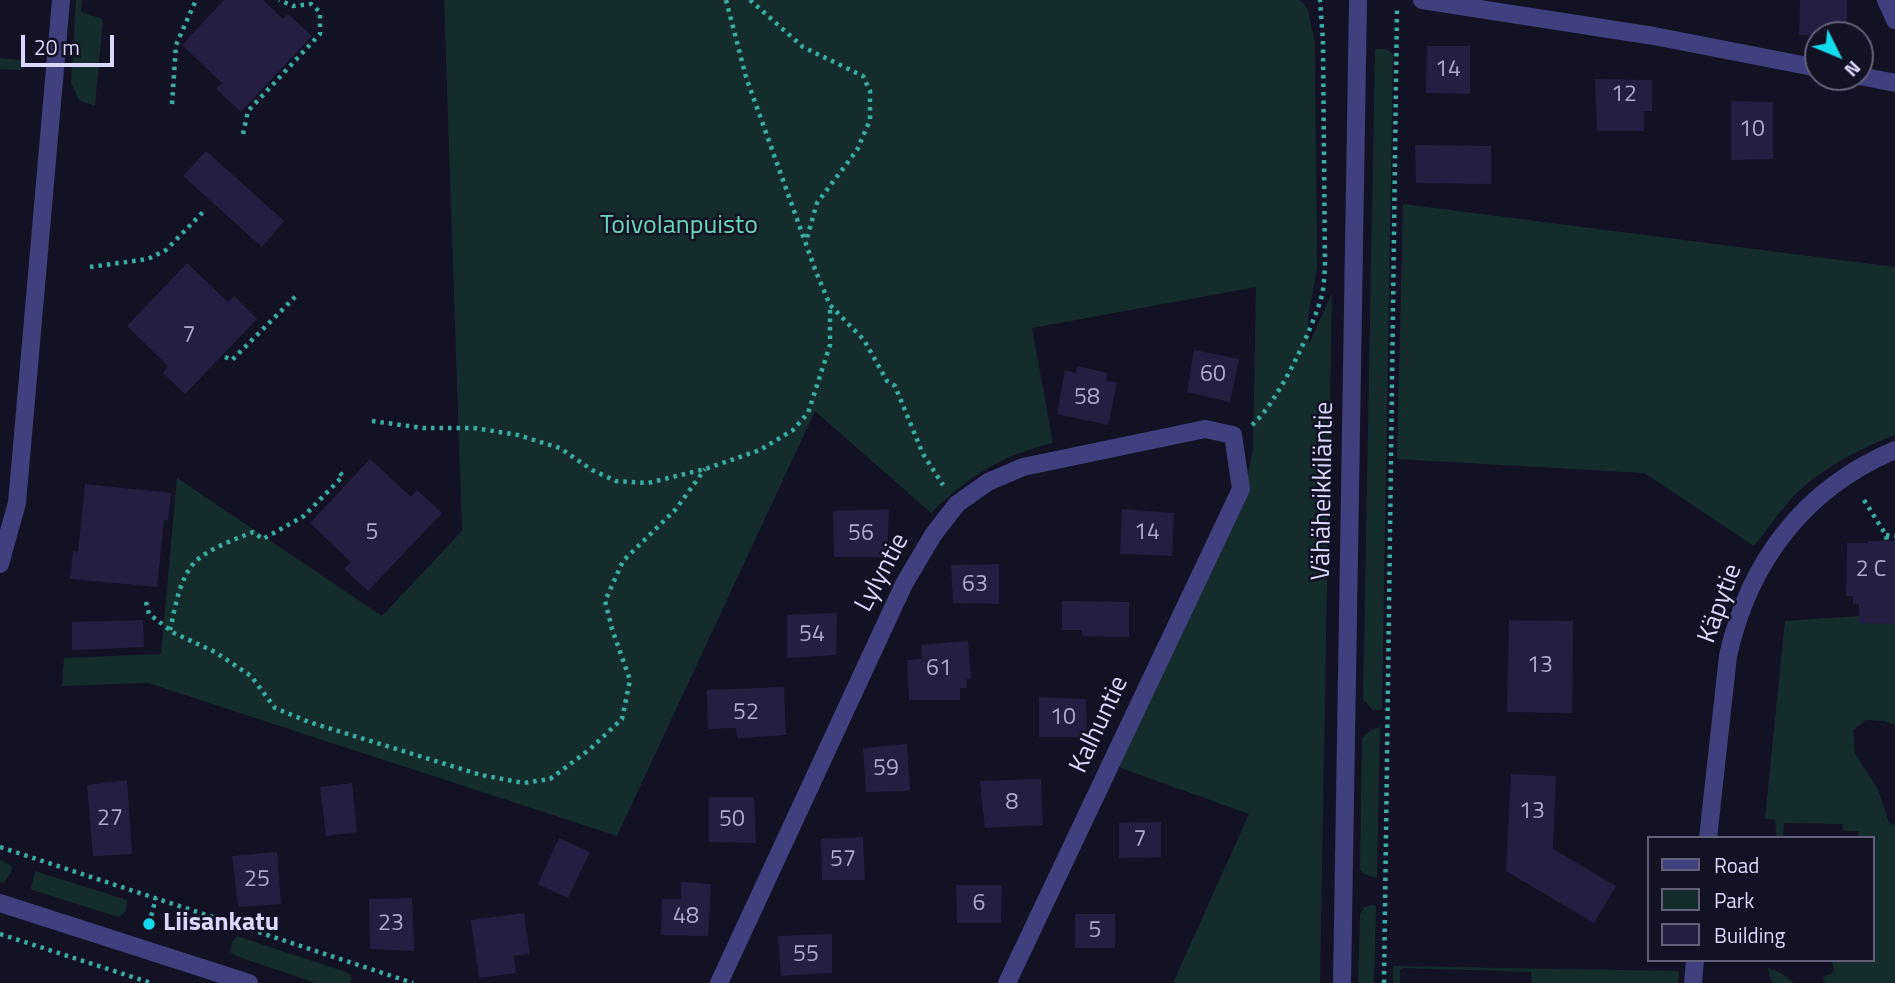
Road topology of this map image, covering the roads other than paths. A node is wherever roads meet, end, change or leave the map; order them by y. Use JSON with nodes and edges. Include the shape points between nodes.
{"nodes":[{"id":1,"x":61,"y":0,"type":"edge"},
{"id":2,"x":1359,"y":0,"type":"edge"},
{"id":3,"x":1422,"y":0,"type":"edge"},
{"id":4,"x":1886,"y":0,"type":"edge"},
{"id":5,"x":1895,"y":20,"type":"edge"},
{"id":6,"x":1804,"y":65,"type":"edge"},
{"id":7,"x":1874,"y":79,"type":"edge"},
{"id":8,"x":1895,"y":83,"type":"edge"},
{"id":9,"x":1895,"y":450,"type":"edge"},
{"id":10,"x":1241,"y":489,"type":"joint"},
{"id":11,"x":0,"y":564,"type":"edge"},
{"id":12,"x":1708,"y":836,"type":"edge"},
{"id":13,"x":0,"y":903,"type":"edge"},
{"id":14,"x":1695,"y":962,"type":"edge"},
{"id":15,"x":249,"y":983,"type":"edge"},
{"id":16,"x":719,"y":983,"type":"edge"},
{"id":17,"x":1007,"y":983,"type":"edge"},
{"id":18,"x":1342,"y":983,"type":"edge"},
{"id":19,"x":1693,"y":983,"type":"edge"}],
"edges":[{"from":1,"to":11,"type":"street","via":[[17,503]]},
{"from":2,"to":18,"type":"street","name":"Vähäheikkiläntie"},
{"from":3,"to":6,"type":"street","via":[[1654,36]]},
{"from":4,"to":5,"type":"street"},
{"from":7,"to":8,"type":"street"},
{"from":9,"to":12,"type":"street","name":"Käpytie","via":[[1863,464],[1818,496],[1777,543],[1756,578],[1734,627],[1728,656]]},
{"from":10,"to":16,"type":"street","name":"Lylyntie","via":[[1233,435],[1205,429],[1023,467],[988,482],[957,503],[909,573]]},
{"from":10,"to":17,"type":"street","name":"Kalhuntie"},
{"from":13,"to":15,"type":"street"},
{"from":14,"to":19,"type":"street"}]}
